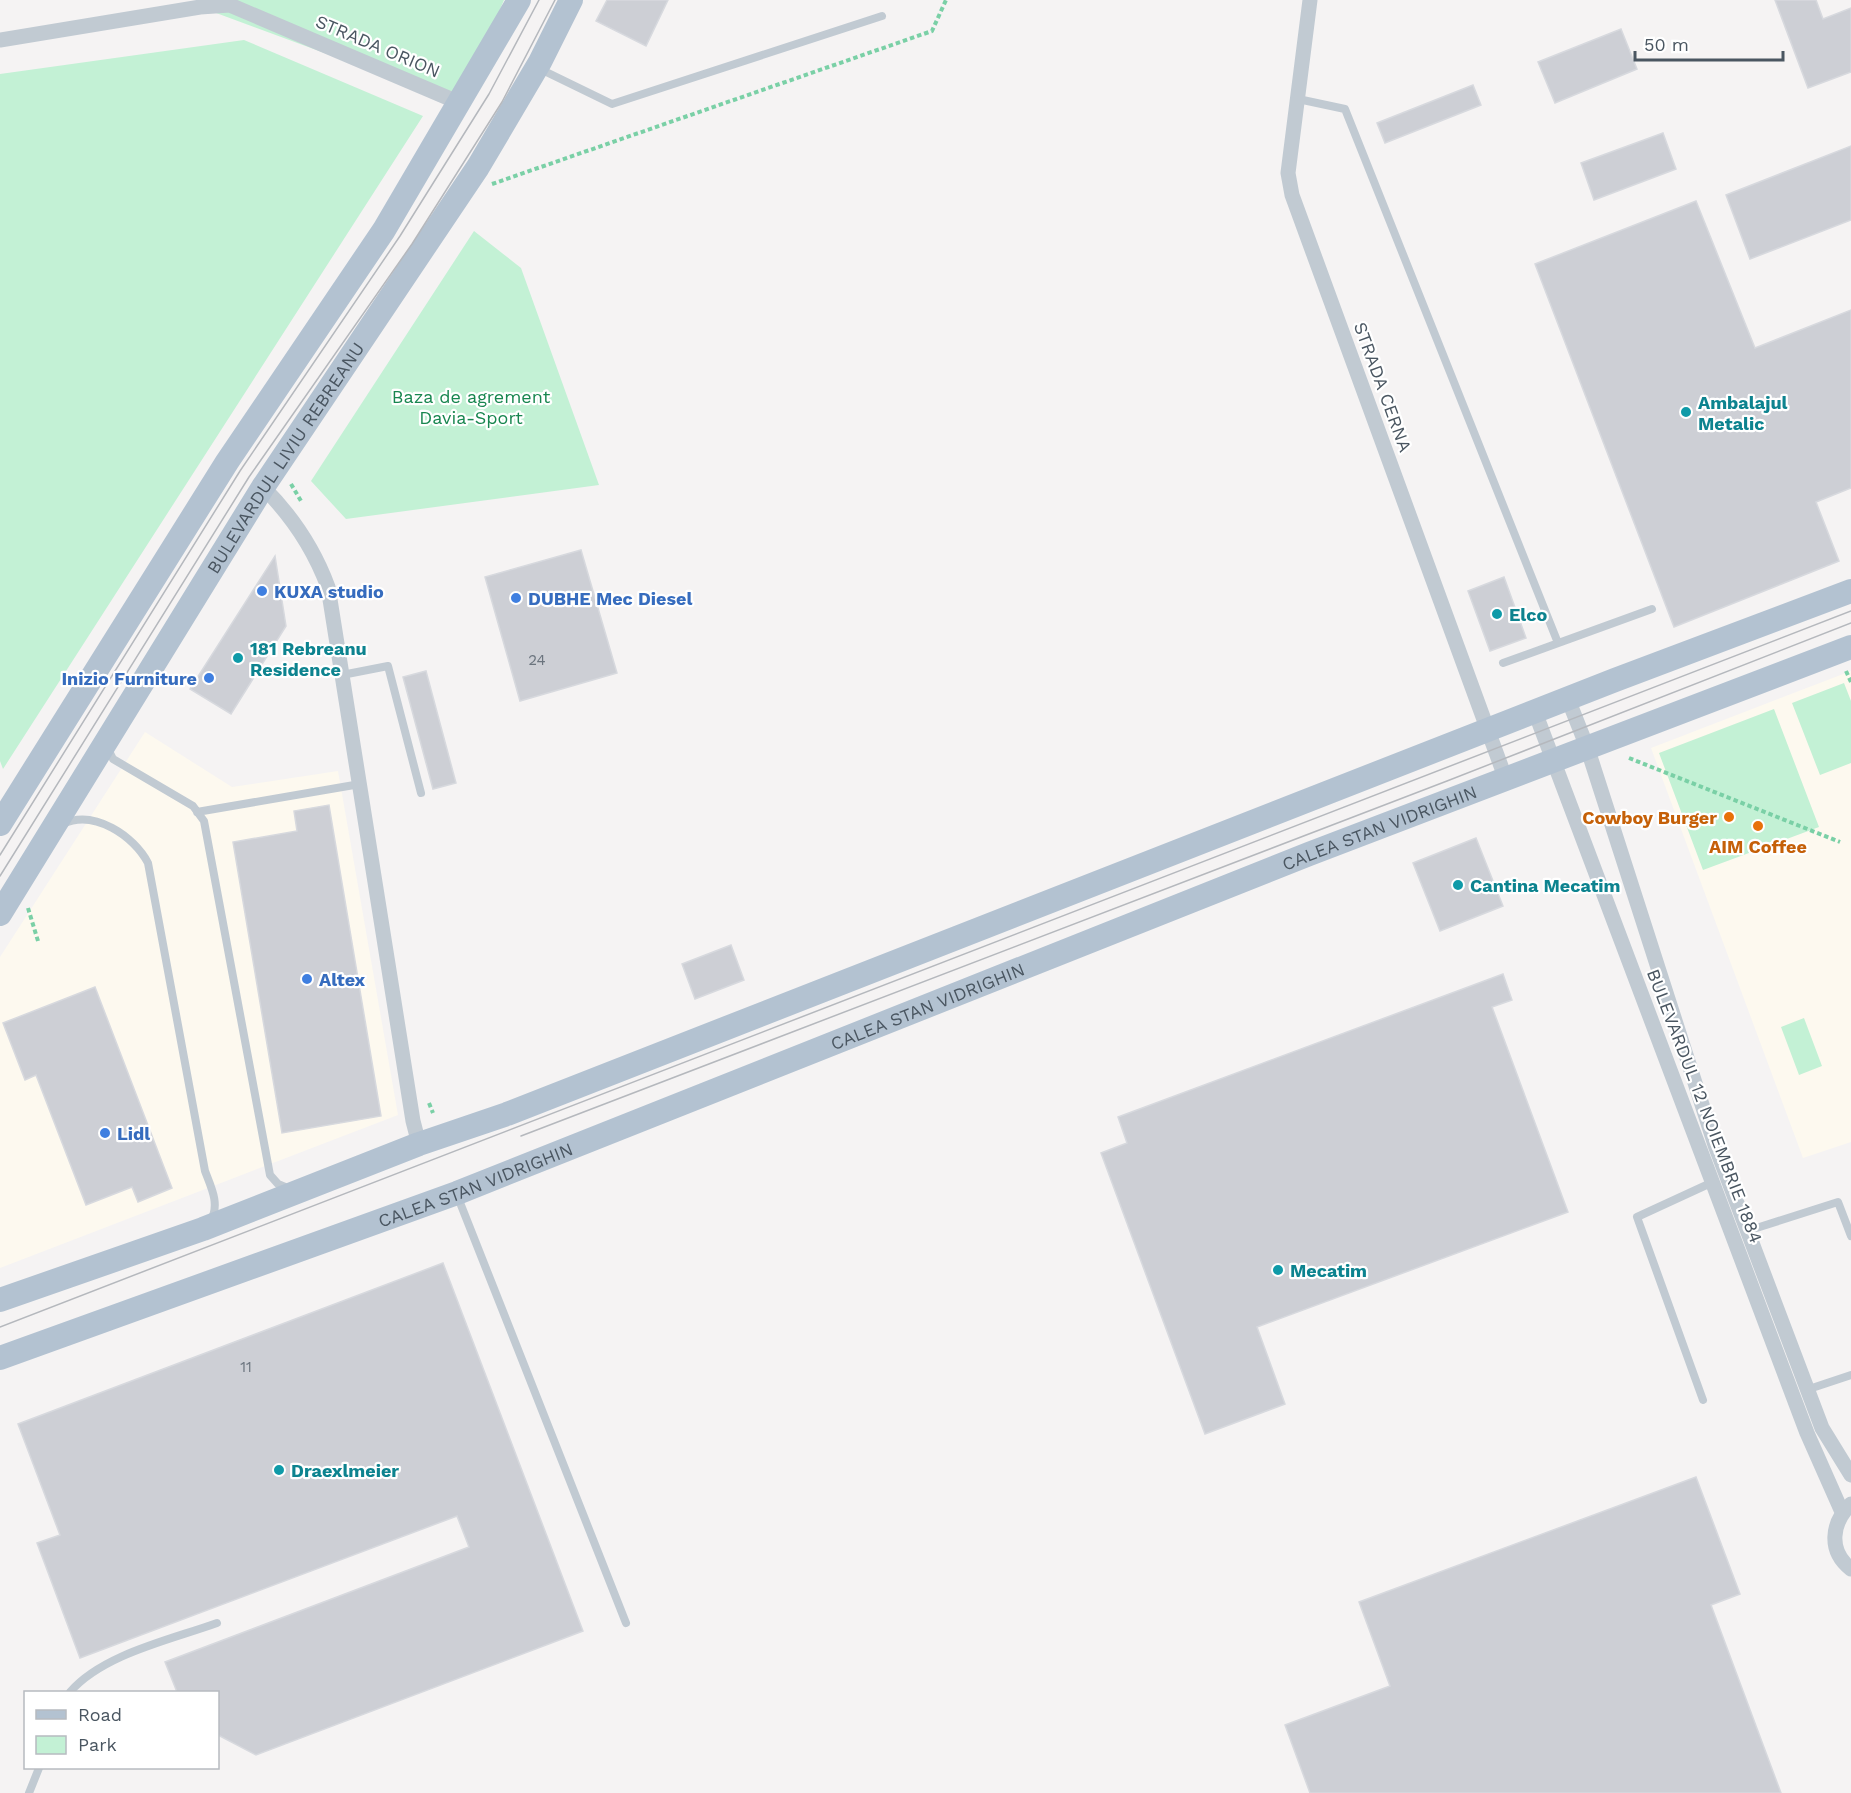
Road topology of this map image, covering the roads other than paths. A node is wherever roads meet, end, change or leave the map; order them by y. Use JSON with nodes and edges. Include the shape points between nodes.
{"nodes":[{"id":1,"x":519,"y":0,"type":"edge"},
{"id":2,"x":571,"y":0,"type":"edge"},
{"id":3,"x":1310,"y":0,"type":"edge"},
{"id":4,"x":201,"y":4,"type":"edge"},
{"id":5,"x":882,"y":16,"type":"dead end"},
{"id":6,"x":0,"y":40,"type":"edge"},
{"id":7,"x":537,"y":68,"type":"junction"},
{"id":8,"x":1298,"y":99,"type":"junction"},
{"id":9,"x":460,"y":103,"type":"junction"},
{"id":10,"x":263,"y":487,"type":"junction"},
{"id":11,"x":1851,"y":591,"type":"edge"},
{"id":12,"x":1652,"y":609,"type":"dead end"},
{"id":13,"x":1558,"y":643,"type":"junction"},
{"id":14,"x":1848,"y":657,"type":"edge"},
{"id":15,"x":1503,"y":663,"type":"dead end"},
{"id":16,"x":342,"y":675,"type":"junction"},
{"id":17,"x":1568,"y":699,"type":"junction"},
{"id":18,"x":1535,"y":712,"type":"junction"},
{"id":19,"x":1488,"y":731,"type":"junction"},
{"id":20,"x":107,"y":744,"type":"junction"},
{"id":21,"x":1587,"y":747,"type":"junction"},
{"id":22,"x":1554,"y":759,"type":"junction"},
{"id":23,"x":1505,"y":777,"type":"junction"},
{"id":24,"x":360,"y":784,"type":"junction"},
{"id":25,"x":421,"y":793,"type":"dead end"},
{"id":26,"x":197,"y":812,"type":"junction"},
{"id":27,"x":0,"y":824,"type":"edge"},
{"id":28,"x":52,"y":831,"type":"junction"},
{"id":29,"x":0,"y":914,"type":"edge"},
{"id":30,"x":419,"y":1144,"type":"junction"},
{"id":31,"x":1713,"y":1182,"type":"junction"},
{"id":32,"x":300,"y":1192,"type":"junction"},
{"id":33,"x":457,"y":1194,"type":"junction"},
{"id":34,"x":203,"y":1229,"type":"junction"},
{"id":35,"x":1747,"y":1231,"type":"junction"},
{"id":36,"x":1851,"y":1236,"type":"edge"},
{"id":37,"x":0,"y":1300,"type":"edge"},
{"id":38,"x":0,"y":1358,"type":"edge"},
{"id":39,"x":1851,"y":1375,"type":"edge"},
{"id":40,"x":1806,"y":1390,"type":"junction"},
{"id":41,"x":1702,"y":1400,"type":"dead end"},
{"id":42,"x":1851,"y":1475,"type":"edge"},
{"id":43,"x":1847,"y":1508,"type":"edge"},
{"id":44,"x":1851,"y":1569,"type":"edge"},
{"id":45,"x":217,"y":1623,"type":"dead end"},
{"id":46,"x":626,"y":1623,"type":"dead end"},
{"id":47,"x":71,"y":1691,"type":"edge"},
{"id":48,"x":38,"y":1769,"type":"edge"},
{"id":49,"x":29,"y":1793,"type":"edge"}],
"edges":[{"from":1,"to":9,"type":"main road"},
{"from":2,"to":7,"type":"main road","name":"BULEVARDUL LIVIU REBREANU"},
{"from":3,"to":8,"type":"street","name":"STRADA CERNA"},
{"from":4,"to":6,"type":"street","name":"STRADA ORION"},
{"from":4,"to":9,"type":"street","name":"STRADA ORION","via":[[230,5]]},
{"from":5,"to":7,"type":"lane","via":[[612,104]]},
{"from":7,"to":10,"type":"main road","name":"BULEVARDUL LIVIU REBREANU","via":[[460,195]]},
{"from":8,"to":13,"type":"lane","via":[[1345,110]]},
{"from":8,"to":19,"type":"street","name":"STRADA CERNA","via":[[1288,173],[1292,195]]},
{"from":9,"to":27,"type":"main road","via":[[384,230],[227,462]]},
{"from":10,"to":16,"type":"street","via":[[297,526],[317,558],[328,587]]},
{"from":10,"to":20,"type":"main road","name":"BULEVARDUL LIVIU REBREANU"},
{"from":11,"to":17,"type":"main road"},
{"from":12,"to":13,"type":"lane"},
{"from":13,"to":15,"type":"lane"},
{"from":14,"to":21,"type":"main road","name":"CALEA STAN VIDRIGHIN"},
{"from":16,"to":24,"type":"street"},
{"from":16,"to":25,"type":"lane","via":[[388,666]]},
{"from":17,"to":18,"type":"main road"},
{"from":17,"to":21,"type":"street","name":"BULEVARDUL 12 NOIEMBRIE 1884"},
{"from":18,"to":19,"type":"main road"},
{"from":18,"to":22,"type":"street","name":"BULEVARDUL 12 NOIEMBRIE 1884"},
{"from":19,"to":23,"type":"street","name":"STRADA CERNA"},
{"from":19,"to":30,"type":"main road","via":[[613,1073]]},
{"from":20,"to":26,"type":"lane","via":[[113,759]]},
{"from":20,"to":28,"type":"main road","name":"BULEVARDUL LIVIU REBREANU"},
{"from":21,"to":22,"type":"main road","name":"CALEA STAN VIDRIGHIN"},
{"from":21,"to":35,"type":"street","name":"BULEVARDUL 12 NOIEMBRIE 1884","via":[[1714,1145]]},
{"from":22,"to":23,"type":"main road","name":"CALEA STAN VIDRIGHIN"},
{"from":22,"to":31,"type":"street","name":"BULEVARDUL 12 NOIEMBRIE 1884"},
{"from":23,"to":33,"type":"main road","name":"CALEA STAN VIDRIGHIN"},
{"from":24,"to":26,"type":"lane"},
{"from":24,"to":30,"type":"street"},
{"from":26,"to":32,"type":"lane","via":[[204,821],[208,839],[270,1175],[278,1184]]},
{"from":28,"to":29,"type":"main road","name":"BULEVARDUL LIVIU REBREANU"},
{"from":28,"to":34,"type":"lane","via":[[76,820],[93,819],[128,838],[141,849],[148,863],[205,1171],[215,1196],[213,1217]]},
{"from":30,"to":32,"type":"main road"},
{"from":31,"to":41,"type":"lane","via":[[1637,1217]]},
{"from":31,"to":43,"type":"street","name":"BULEVARDUL 12 NOIEMBRIE 1884","via":[[1807,1433]]},
{"from":32,"to":34,"type":"main road"},
{"from":33,"to":38,"type":"main road","name":"CALEA STAN VIDRIGHIN"},
{"from":33,"to":46,"type":"lane"},
{"from":34,"to":37,"type":"main road"},
{"from":35,"to":36,"type":"lane","via":[[1838,1202]]},
{"from":35,"to":40,"type":"street","name":"BULEVARDUL 12 NOIEMBRIE 1884"},
{"from":39,"to":40,"type":"lane"},
{"from":40,"to":42,"type":"street","name":"BULEVARDUL 12 NOIEMBRIE 1884","via":[[1822,1428]]},
{"from":43,"to":44,"type":"street","via":[[1834,1533],[1834,1544]]},
{"from":45,"to":47,"type":"lane","via":[[112,1661],[84,1676]]},
{"from":48,"to":49,"type":"lane"}]}
